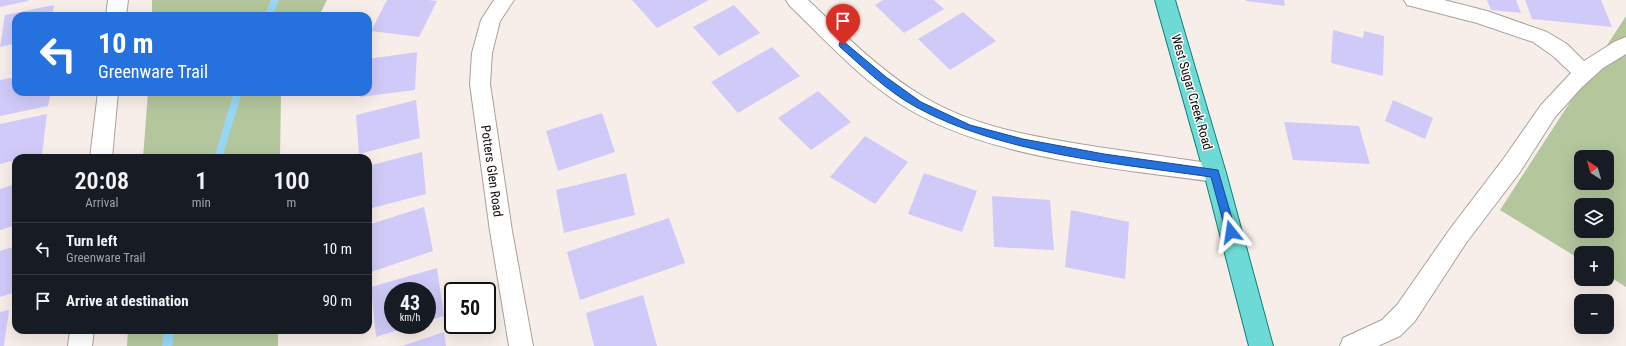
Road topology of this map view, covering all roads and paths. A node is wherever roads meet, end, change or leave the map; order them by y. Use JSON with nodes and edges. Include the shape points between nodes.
{"nodes":[{"id":1,"x":118,"y":0,"type":"edge"},
{"id":2,"x":504,"y":0,"type":"edge"},
{"id":3,"x":796,"y":0,"type":"edge"},
{"id":4,"x":1165,"y":0,"type":"edge"},
{"id":5,"x":1414,"y":0,"type":"edge"},
{"id":6,"x":116,"y":12,"type":"edge"},
{"id":7,"x":1626,"y":45,"type":"edge"},
{"id":8,"x":1584,"y":73,"type":"junction"},
{"id":9,"x":108,"y":96,"type":"edge"},
{"id":10,"x":101,"y":154,"type":"edge"},
{"id":11,"x":1215,"y":173,"type":"junction"},
{"id":12,"x":82,"y":334,"type":"edge"},
{"id":13,"x":80,"y":346,"type":"edge"},
{"id":14,"x":521,"y":346,"type":"edge"},
{"id":15,"x":1261,"y":346,"type":"edge"},
{"id":16,"x":1352,"y":346,"type":"edge"}],
"edges":[{"from":1,"to":6,"type":"street"},
{"from":2,"to":14,"type":"street","name":"Potters Glen Road","via":[[491,20],[482,53],[480,84]]},
{"from":3,"to":11,"type":"street","via":[[883,80],[918,104],[968,128],[1030,144],[1104,158]]},
{"from":4,"to":11,"type":"main road","name":"West Sugar Creek Road"},
{"from":5,"to":8,"type":"street","via":[[1480,16],[1540,37],[1560,50]]},
{"from":7,"to":8,"type":"street","via":[[1596,62]]},
{"from":8,"to":16,"type":"street","via":[[1548,111],[1406,313],[1391,328]]},
{"from":9,"to":10,"type":"street"},
{"from":11,"to":15,"type":"main road","name":"West Sugar Creek Road"},
{"from":12,"to":13,"type":"street"}]}
